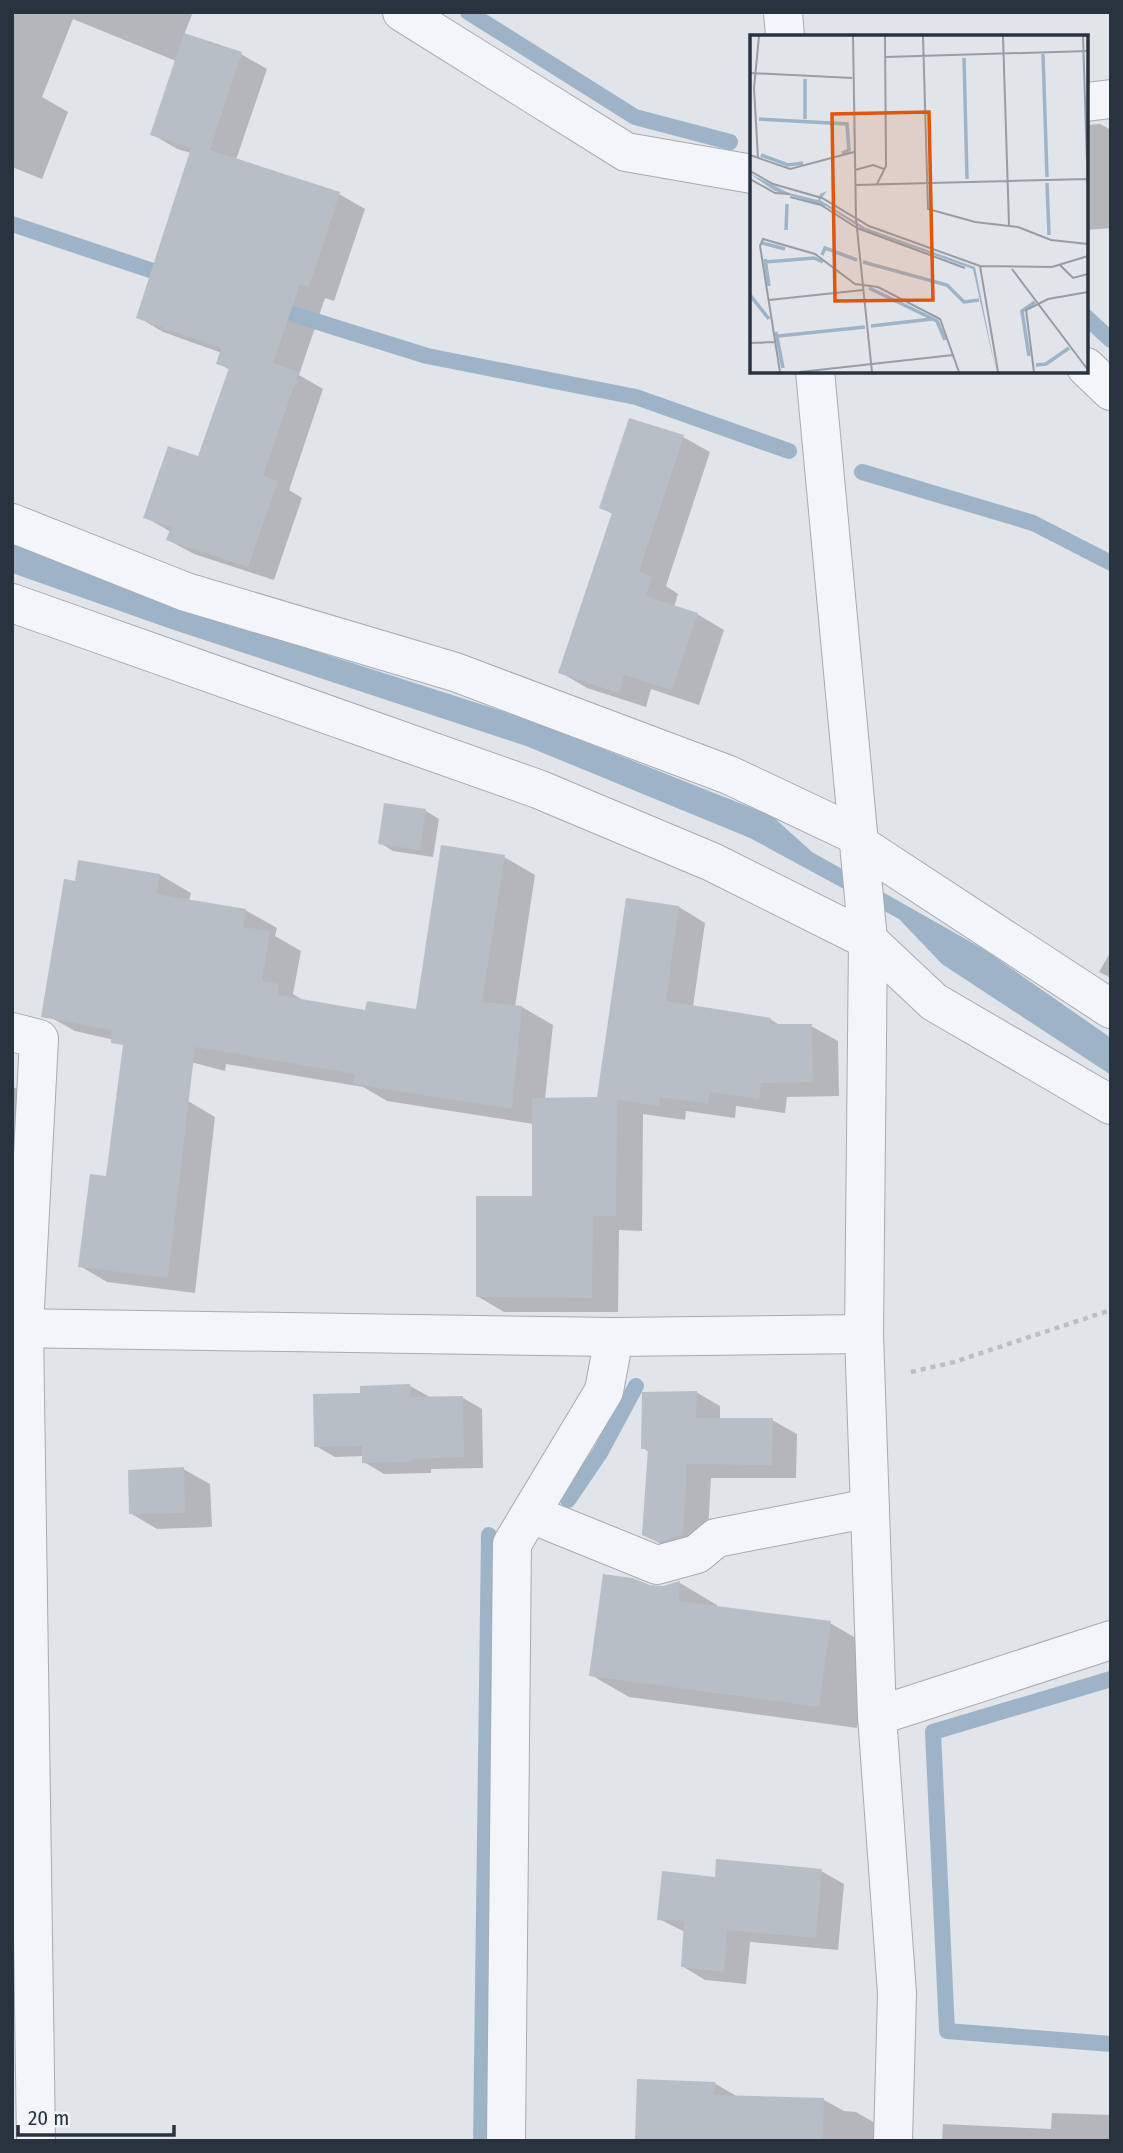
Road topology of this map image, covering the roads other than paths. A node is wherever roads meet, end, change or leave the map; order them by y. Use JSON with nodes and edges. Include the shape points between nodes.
{"nodes":[{"id":1,"x":402,"y":12,"type":"edge"},
{"id":2,"x":783,"y":12,"type":"edge"},
{"id":3,"x":785,"y":35,"type":"edge"},
{"id":4,"x":1111,"y":100,"type":"edge"},
{"id":5,"x":1088,"y":102,"type":"edge"},
{"id":6,"x":750,"y":174,"type":"edge"},
{"id":7,"x":1088,"y":369,"type":"edge"},
{"id":8,"x":816,"y":373,"type":"edge"},
{"id":9,"x":1111,"y":391,"type":"edge"},
{"id":10,"x":12,"y":523,"type":"edge"},
{"id":11,"x":12,"y":603,"type":"edge"},
{"id":12,"x":859,"y":844,"type":"junction"},
{"id":13,"x":867,"y":934,"type":"junction"},
{"id":14,"x":1111,"y":1009,"type":"edge"},
{"id":15,"x":12,"y":1032,"type":"edge"},
{"id":16,"x":1111,"y":1105,"type":"edge"},
{"id":17,"x":18,"y":1328,"type":"edge"},
{"id":18,"x":864,"y":1334,"type":"junction"},
{"id":19,"x":614,"y":1337,"type":"junction"},
{"id":20,"x":870,"y":1508,"type":"junction"},
{"id":21,"x":531,"y":1514,"type":"junction"},
{"id":22,"x":1111,"y":1640,"type":"edge"},
{"id":23,"x":877,"y":1716,"type":"junction"},
{"id":24,"x":36,"y":2141,"type":"edge"},
{"id":25,"x":506,"y":2141,"type":"edge"},
{"id":26,"x":893,"y":2141,"type":"edge"}],
"edges":[{"from":1,"to":6,"type":"street","via":[[626,152]]},
{"from":2,"to":3,"type":"street"},
{"from":4,"to":5,"type":"street"},
{"from":7,"to":9,"type":"street"},
{"from":8,"to":12,"type":"street"},
{"from":10,"to":12,"type":"street","via":[[187,592],[455,672],[729,775]]},
{"from":11,"to":13,"type":"street","via":[[538,789]]},
{"from":12,"to":13,"type":"street"},
{"from":12,"to":14,"type":"street"},
{"from":13,"to":16,"type":"street","via":[[934,1002]]},
{"from":13,"to":18,"type":"street"},
{"from":15,"to":17,"type":"street","via":[[39,1039]]},
{"from":17,"to":19,"type":"street"},
{"from":17,"to":24,"type":"street"},
{"from":18,"to":19,"type":"street"},
{"from":18,"to":20,"type":"street"},
{"from":19,"to":21,"type":"street","via":[[604,1391]]},
{"from":20,"to":21,"type":"street","via":[[716,1538],[697,1553],[657,1565]]},
{"from":20,"to":23,"type":"street"},
{"from":21,"to":25,"type":"street","via":[[512,1544]]},
{"from":22,"to":23,"type":"street"},
{"from":23,"to":26,"type":"street","via":[[897,1993]]}]}
